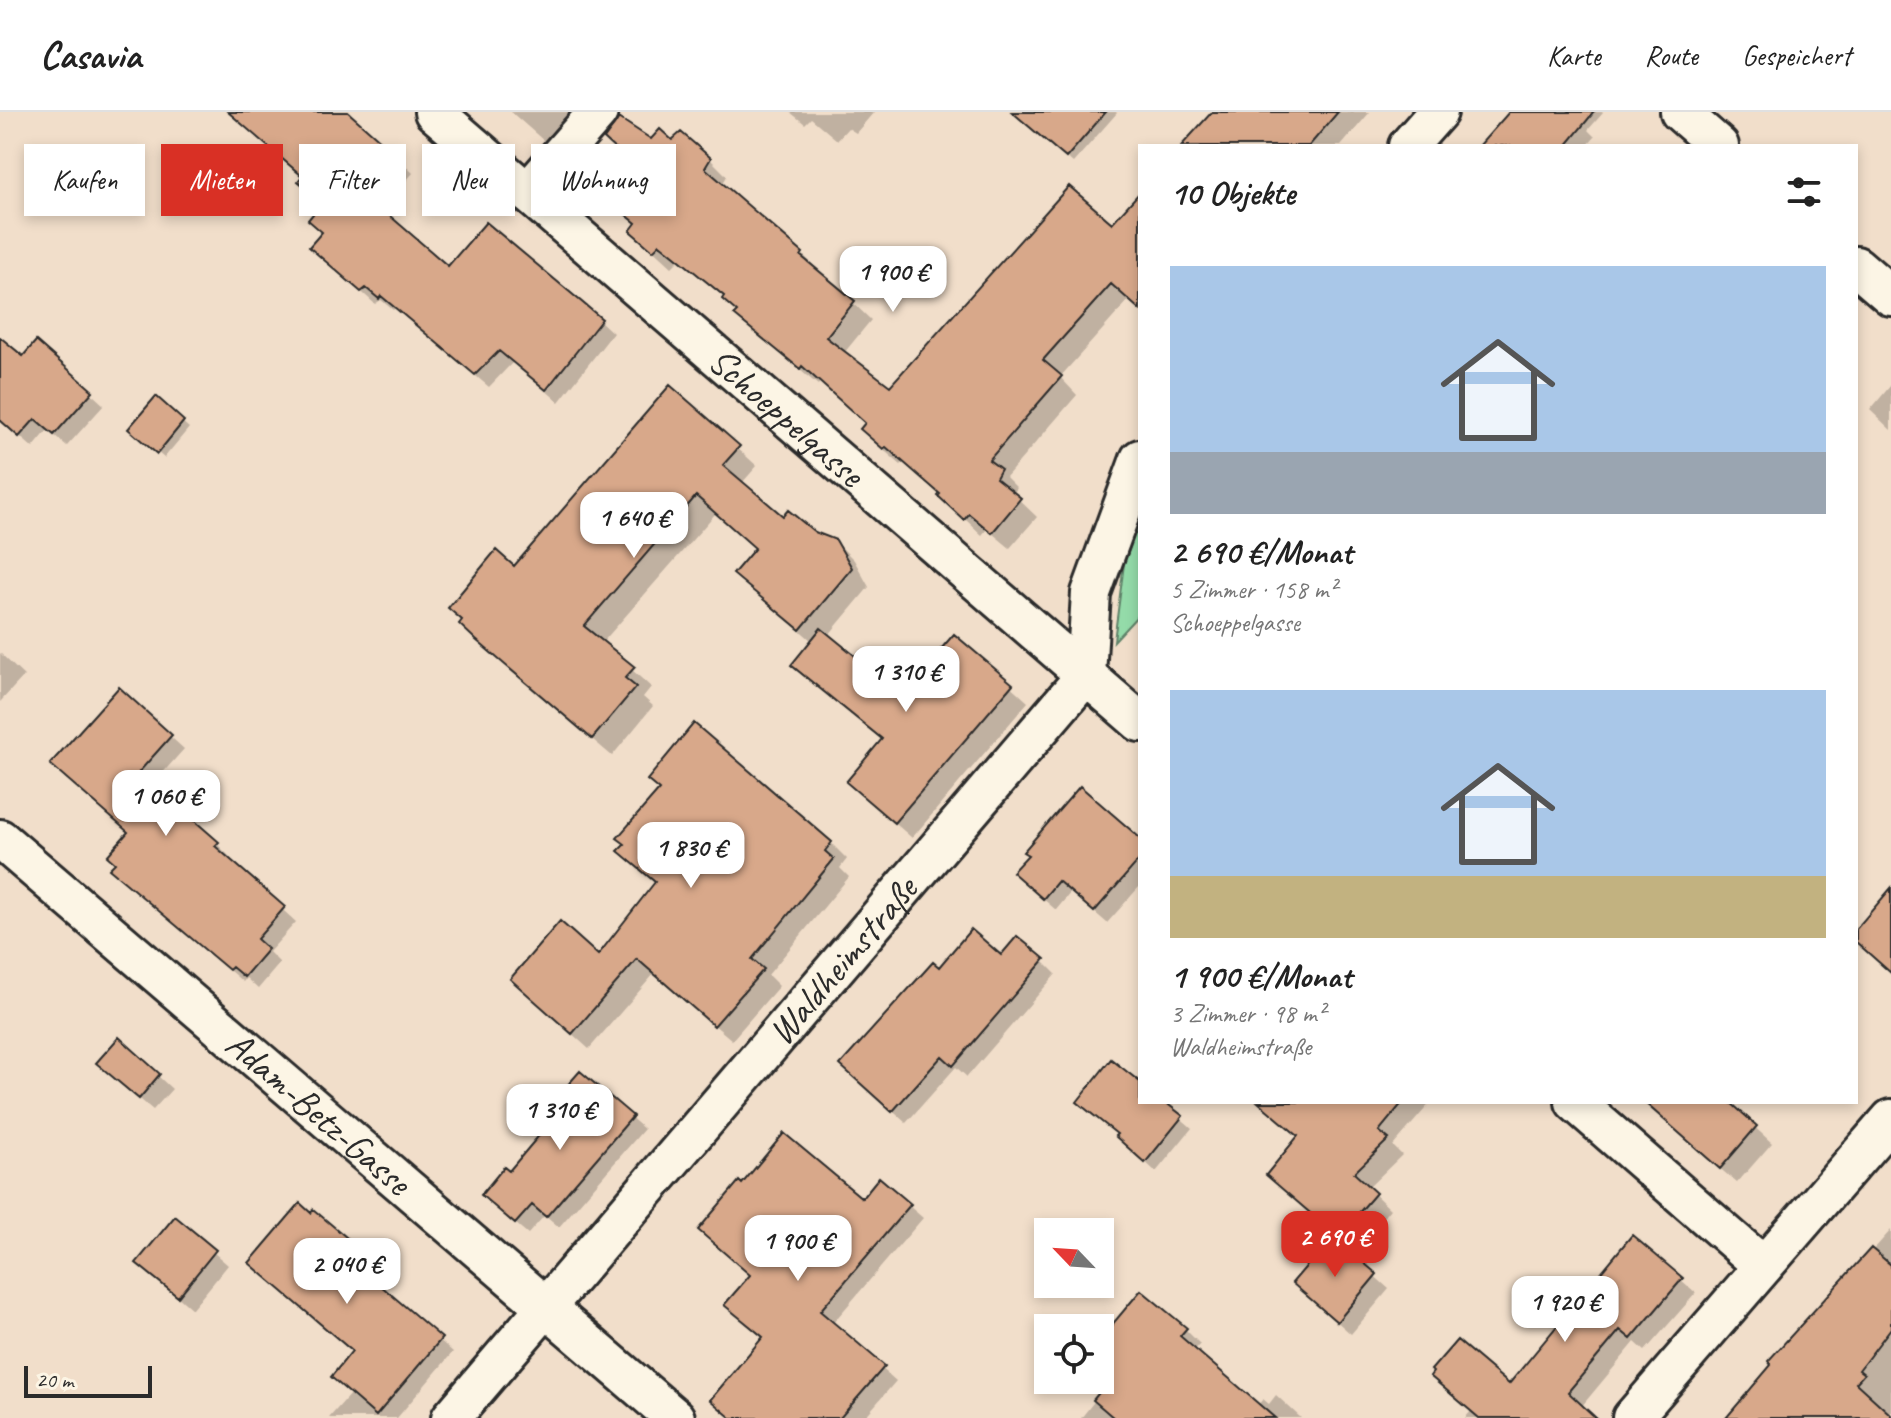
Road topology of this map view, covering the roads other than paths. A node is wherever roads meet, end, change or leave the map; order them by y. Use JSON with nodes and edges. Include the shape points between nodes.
{"nodes":[{"id":1,"x":434,"y":112,"type":"edge"},
{"id":2,"x":598,"y":112,"type":"edge"},
{"id":3,"x":1438,"y":112,"type":"edge"},
{"id":4,"x":1680,"y":112,"type":"edge"},
{"id":5,"x":1410,"y":144,"type":"edge"},
{"id":6,"x":1717,"y":144,"type":"edge"},
{"id":7,"x":527,"y":193,"type":"junction"},
{"id":8,"x":1858,"y":268,"type":"edge"},
{"id":9,"x":1891,"y":296,"type":"edge"},
{"id":10,"x":1138,"y":464,"type":"edge"},
{"id":11,"x":1086,"y":675,"type":"junction"},
{"id":12,"x":1138,"y":720,"type":"edge"},
{"id":13,"x":0,"y":839,"type":"edge"},
{"id":14,"x":1577,"y":1104,"type":"edge"},
{"id":15,"x":1891,"y":1119,"type":"edge"},
{"id":16,"x":1763,"y":1266,"type":"junction"},
{"id":17,"x":545,"y":1307,"type":"junction"},
{"id":18,"x":451,"y":1418,"type":"edge"},
{"id":19,"x":675,"y":1418,"type":"edge"},
{"id":20,"x":1632,"y":1418,"type":"edge"}],
"edges":[{"from":1,"to":7,"type":"street","name":"Schoeppelgasse"},
{"from":2,"to":7,"type":"street"},
{"from":3,"to":5,"type":"street"},
{"from":4,"to":6,"type":"street"},
{"from":7,"to":11,"type":"street","name":"Schoeppelgasse"},
{"from":8,"to":9,"type":"street"},
{"from":10,"to":11,"type":"street","via":[[1091,593]]},
{"from":11,"to":12,"type":"street","name":"Schoeppelgasse"},
{"from":11,"to":17,"type":"street","name":"Waldheimstraße"},
{"from":13,"to":17,"type":"street","name":"Adam-Betz-Gasse"},
{"from":14,"to":16,"type":"street"},
{"from":15,"to":16,"type":"street"},
{"from":16,"to":20,"type":"street"},
{"from":17,"to":18,"type":"street","name":"Waldheimstraße"},
{"from":17,"to":19,"type":"street","name":"Adam-Betz-Gasse"}]}
